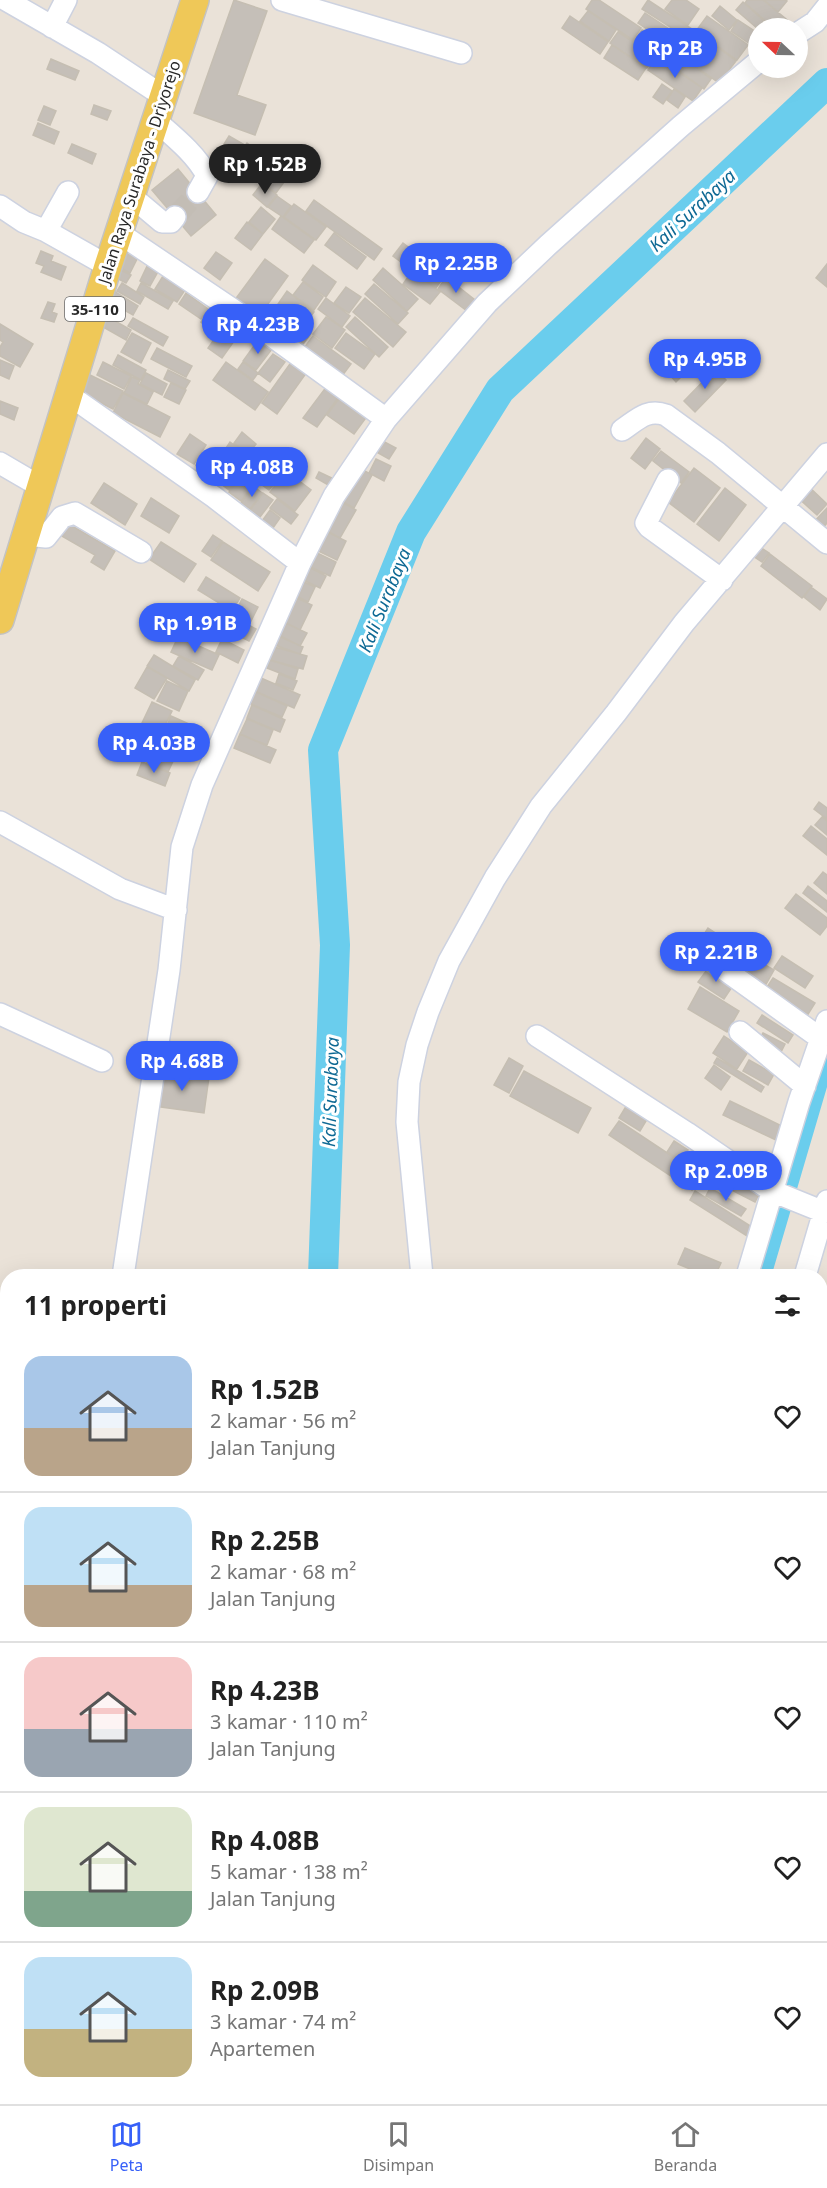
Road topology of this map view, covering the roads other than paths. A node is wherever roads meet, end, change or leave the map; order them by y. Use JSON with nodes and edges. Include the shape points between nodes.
{"nodes":[{"id":1,"x":6,"y":0,"type":"edge"},
{"id":2,"x":66,"y":0,"type":"edge"},
{"id":3,"x":195,"y":0,"type":"edge"},
{"id":4,"x":282,"y":0,"type":"edge"},
{"id":5,"x":827,"y":7,"type":"edge"},
{"id":6,"x":52,"y":27,"type":"junction"},
{"id":7,"x":808,"y":27,"type":"edge"},
{"id":8,"x":461,"y":53,"type":"dead end"},
{"id":9,"x":748,"y":70,"type":"edge"},
{"id":10,"x":159,"y":108,"type":"junction"},
{"id":11,"x":68,"y":192,"type":"dead end"},
{"id":12,"x":198,"y":192,"type":"tunnel mouth"},
{"id":13,"x":131,"y":196,"type":"junction"},
{"id":14,"x":0,"y":206,"type":"edge"},
{"id":15,"x":175,"y":217,"type":"dead end"},
{"id":16,"x":46,"y":231,"type":"junction"},
{"id":17,"x":119,"y":233,"type":"junction"},
{"id":18,"x":108,"y":266,"type":"junction"},
{"id":19,"x":69,"y":395,"type":"junction"},
{"id":20,"x":386,"y":418,"type":"junction"},
{"id":21,"x":622,"y":430,"type":"dead end"},
{"id":22,"x":827,"y":454,"type":"edge"},
{"id":23,"x":0,"y":463,"type":"edge"},
{"id":24,"x":668,"y":480,"type":"dead end"},
{"id":25,"x":41,"y":487,"type":"junction"},
{"id":26,"x":782,"y":506,"type":"junction"},
{"id":27,"x":26,"y":535,"type":"junction"},
{"id":28,"x":827,"y":543,"type":"edge"},
{"id":29,"x":141,"y":552,"type":"dead end"},
{"id":30,"x":300,"y":563,"type":"junction"},
{"id":31,"x":722,"y":580,"type":"junction"},
{"id":32,"x":0,"y":617,"type":"edge"},
{"id":33,"x":0,"y":822,"type":"edge"},
{"id":34,"x":176,"y":910,"type":"junction"},
{"id":35,"x":700,"y":952,"type":"dead end"},
{"id":36,"x":0,"y":1014,"type":"edge"},
{"id":37,"x":824,"y":1030,"type":"edge"},
{"id":38,"x":740,"y":1032,"type":"dead end"},
{"id":39,"x":537,"y":1036,"type":"dead end"},
{"id":40,"x":102,"y":1061,"type":"dead end"},
{"id":41,"x":805,"y":1086,"type":"junction"},
{"id":42,"x":775,"y":1193,"type":"junction"},
{"id":43,"x":822,"y":1207,"type":"edge"},
{"id":44,"x":124,"y":1269,"type":"edge"},
{"id":45,"x":421,"y":1269,"type":"edge"},
{"id":46,"x":749,"y":1269,"type":"edge"},
{"id":47,"x":807,"y":1269,"type":"edge"}],
"edges":[{"from":1,"to":6,"type":"street"},
{"from":2,"to":6,"type":"street"},
{"from":3,"to":10,"type":"main road","name":"Jalan Raya Surabaya - Driyorejo","number":"35-110"},
{"from":4,"to":8,"type":"street"},
{"from":5,"to":7,"type":"street"},
{"from":6,"to":10,"type":"street","via":[[98,53]]},
{"from":9,"to":20,"type":"street","via":[[496,294]]},
{"from":10,"to":12,"type":"street","via":[[181,145],[207,176]]},
{"from":10,"to":13,"type":"main road","name":"Jalan Raya Surabaya - Driyorejo","number":"35-110"},
{"from":11,"to":16,"type":"street"},
{"from":13,"to":15,"type":"street","via":[[162,222],[171,222]]},
{"from":13,"to":17,"type":"main road","name":"Jalan Raya Surabaya - Driyorejo","number":"35-110"},
{"from":14,"to":16,"type":"street"},
{"from":16,"to":18,"type":"street"},
{"from":17,"to":18,"type":"main road","name":"Jalan Raya Surabaya - Driyorejo","number":"35-110"},
{"from":17,"to":20,"type":"street"},
{"from":18,"to":19,"type":"main road","name":"Jalan Raya Surabaya - Driyorejo","number":"35-110"},
{"from":19,"to":25,"type":"main road","name":"Jalan Raya Surabaya - Driyorejo","number":"35-110"},
{"from":19,"to":30,"type":"street"},
{"from":20,"to":30,"type":"street","via":[[334,496]]},
{"from":21,"to":26,"type":"street","via":[[650,412],[666,415]]},
{"from":22,"to":26,"type":"street"},
{"from":23,"to":25,"type":"street"},
{"from":24,"to":31,"type":"street","via":[[646,523]]},
{"from":25,"to":27,"type":"main road","name":"Jalan Raya Surabaya - Driyorejo","number":"35-110"},
{"from":26,"to":28,"type":"street"},
{"from":26,"to":31,"type":"street"},
{"from":27,"to":29,"type":"street","via":[[46,537],[63,517],[75,513]]},
{"from":27,"to":32,"type":"main road","name":"Jalan Raya Surabaya - Driyorejo","number":"35-110"},
{"from":30,"to":34,"type":"street","via":[[202,785],[182,847]]},
{"from":31,"to":45,"type":"street","via":[[541,806],[449,961],[417,1045],[409,1082],[407,1122]]},
{"from":33,"to":34,"type":"street","via":[[120,889]]},
{"from":34,"to":44,"type":"street"},
{"from":35,"to":37,"type":"street"},
{"from":36,"to":40,"type":"street"},
{"from":37,"to":41,"type":"street"},
{"from":38,"to":41,"type":"street"},
{"from":39,"to":42,"type":"street"},
{"from":41,"to":42,"type":"street"},
{"from":42,"to":43,"type":"street"},
{"from":42,"to":46,"type":"street"},
{"from":43,"to":47,"type":"street"}]}
